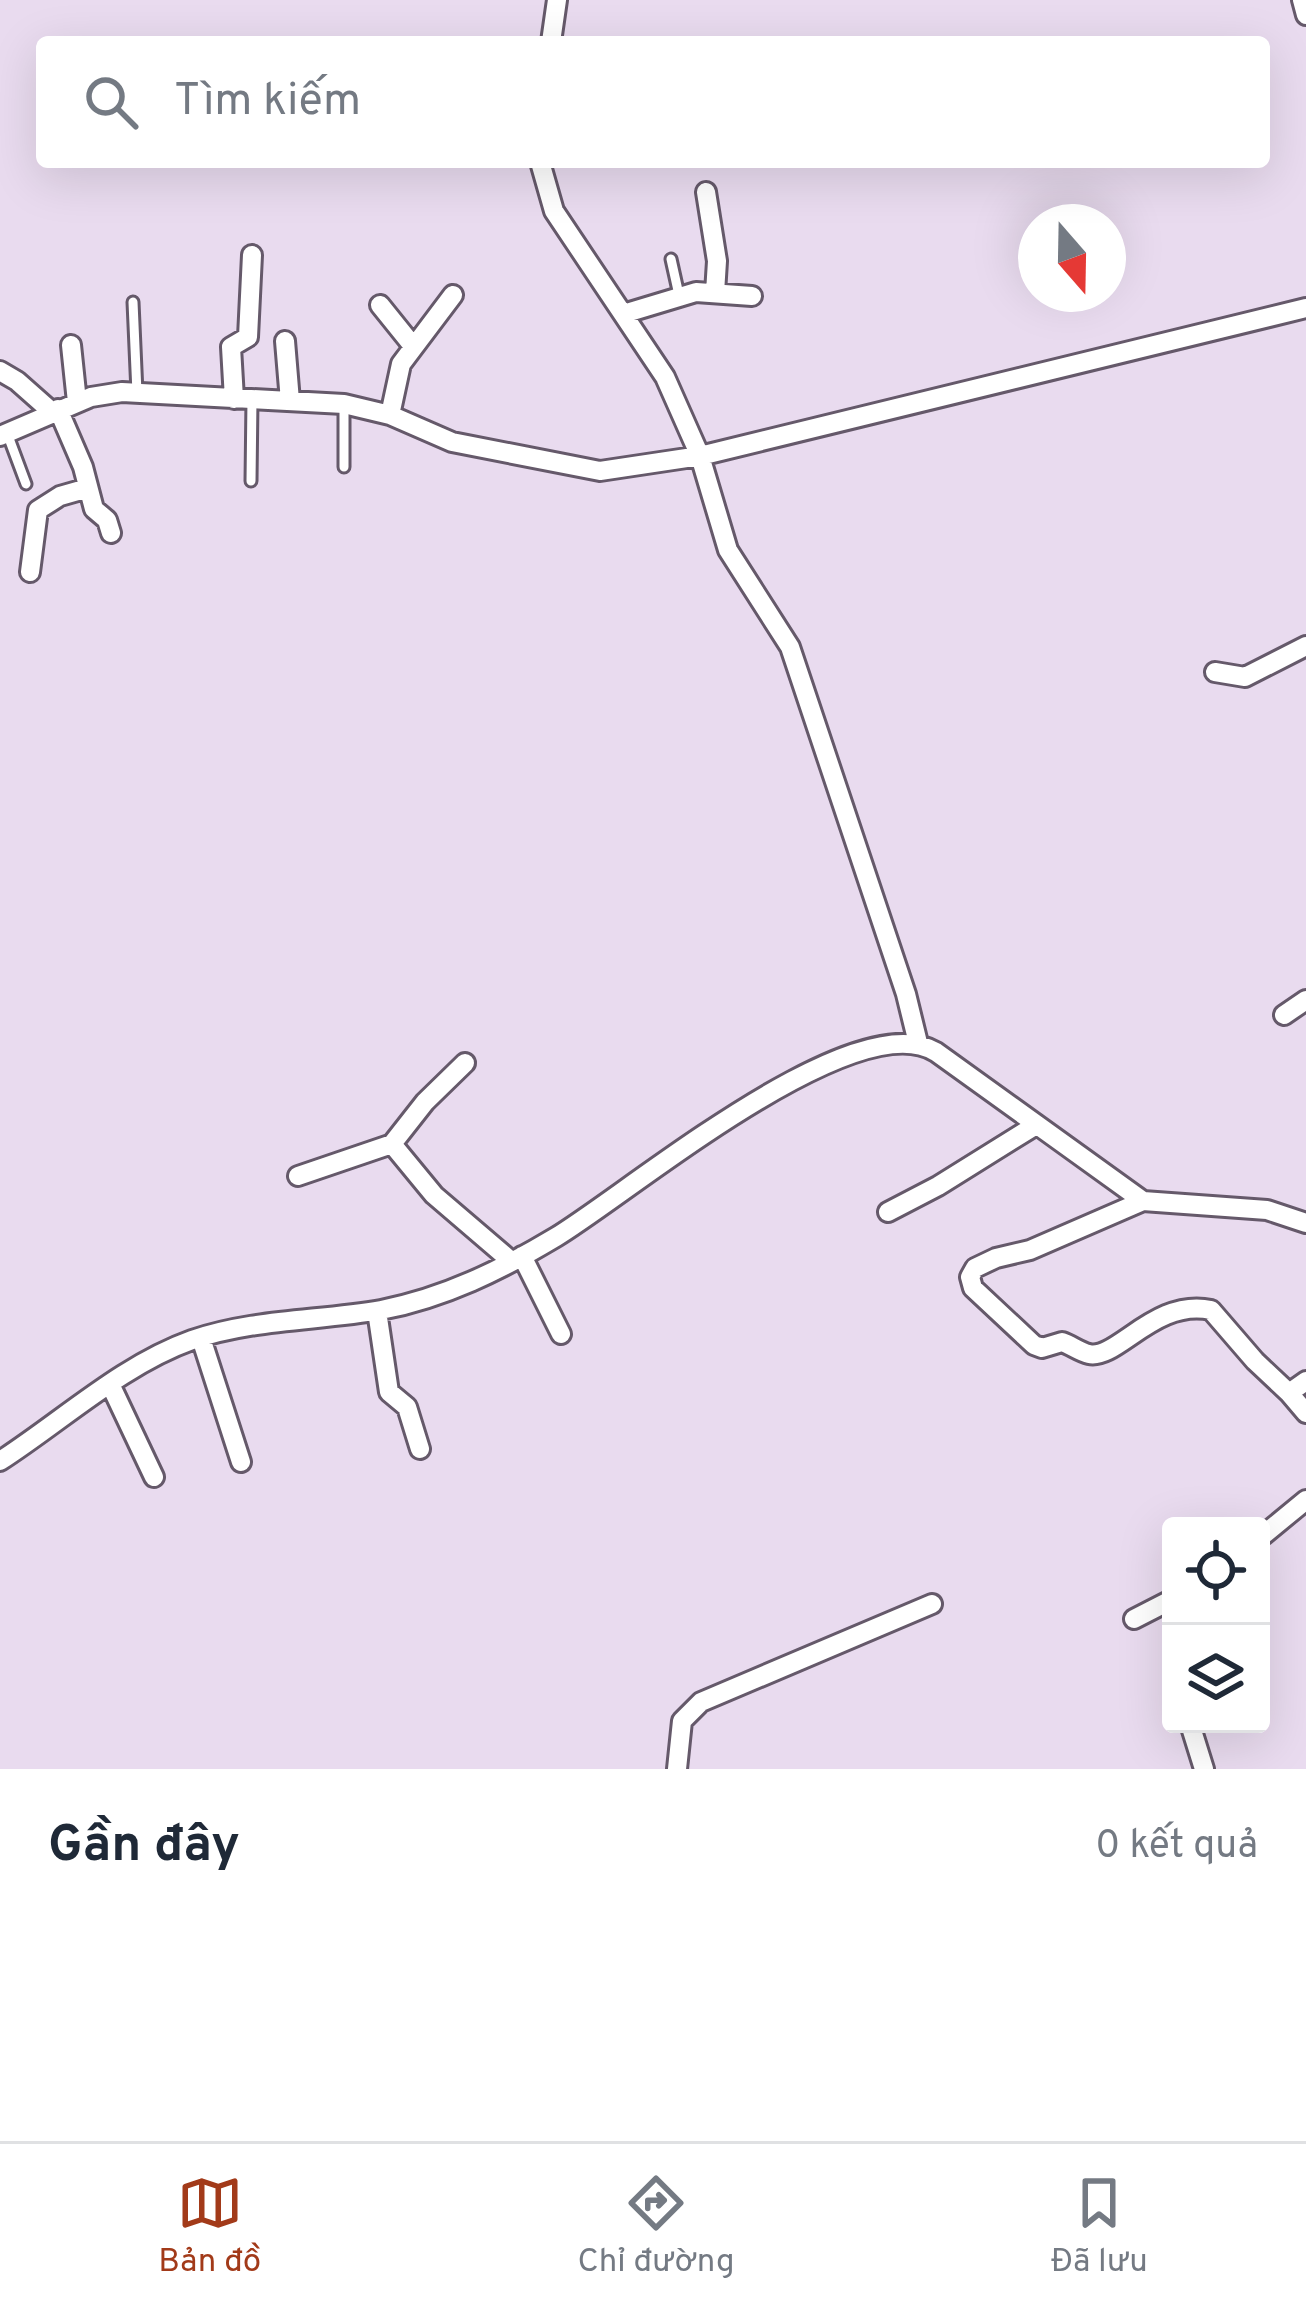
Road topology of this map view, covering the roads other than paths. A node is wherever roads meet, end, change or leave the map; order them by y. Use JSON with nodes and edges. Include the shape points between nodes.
{"nodes":[{"id":1,"x":554,"y":0,"type":"edge"},
{"id":2,"x":1302,"y":0,"type":"edge"},
{"id":3,"x":1306,"y":15,"type":"edge"},
{"id":4,"x":551,"y":36,"type":"edge"},
{"id":5,"x":542,"y":168,"type":"edge"},
{"id":6,"x":706,"y":192,"type":"dead end"},
{"id":7,"x":252,"y":255,"type":"dead end"},
{"id":8,"x":671,"y":260,"type":"dead end"},
{"id":9,"x":715,"y":293,"type":"junction"},
{"id":10,"x":453,"y":295,"type":"dead end"},
{"id":11,"x":679,"y":296,"type":"junction"},
{"id":12,"x":752,"y":296,"type":"dead end"},
{"id":13,"x":133,"y":302,"type":"dead end"},
{"id":14,"x":380,"y":305,"type":"dead end"},
{"id":15,"x":1306,"y":308,"type":"edge"},
{"id":16,"x":623,"y":314,"type":"junction"},
{"id":17,"x":284,"y":341,"type":"dead end"},
{"id":18,"x":71,"y":345,"type":"dead end"},
{"id":19,"x":412,"y":346,"type":"junction"},
{"id":20,"x":0,"y":371,"type":"edge"},
{"id":21,"x":137,"y":394,"type":"junction"},
{"id":22,"x":243,"y":399,"type":"junction"},
{"id":23,"x":290,"y":401,"type":"junction"},
{"id":24,"x":77,"y":402,"type":"junction"},
{"id":25,"x":344,"y":404,"type":"junction"},
{"id":26,"x":55,"y":411,"type":"junction"},
{"id":27,"x":390,"y":415,"type":"junction"},
{"id":28,"x":3,"y":435,"type":"edge"},
{"id":29,"x":700,"y":456,"type":"junction"},
{"id":30,"x":344,"y":467,"type":"dead end"},
{"id":31,"x":251,"y":481,"type":"dead end"},
{"id":32,"x":26,"y":484,"type":"dead end"},
{"id":33,"x":88,"y":488,"type":"junction"},
{"id":34,"x":111,"y":533,"type":"dead end"},
{"id":35,"x":30,"y":572,"type":"dead end"},
{"id":36,"x":1306,"y":646,"type":"edge"},
{"id":37,"x":1215,"y":672,"type":"dead end"},
{"id":38,"x":1306,"y":1000,"type":"edge"},
{"id":39,"x":1284,"y":1015,"type":"dead end"},
{"id":40,"x":918,"y":1043,"type":"junction"},
{"id":41,"x":465,"y":1063,"type":"dead end"},
{"id":42,"x":1036,"y":1125,"type":"junction"},
{"id":43,"x":392,"y":1144,"type":"junction"},
{"id":44,"x":298,"y":1176,"type":"dead end"},
{"id":45,"x":1143,"y":1201,"type":"junction"},
{"id":46,"x":888,"y":1212,"type":"dead end"},
{"id":47,"x":1301,"y":1216,"type":"edge"},
{"id":48,"x":516,"y":1258,"type":"junction"},
{"id":49,"x":377,"y":1311,"type":"junction"},
{"id":50,"x":561,"y":1334,"type":"dead end"},
{"id":51,"x":200,"y":1338,"type":"junction"},
{"id":52,"x":1306,"y":1382,"type":"edge"},
{"id":53,"x":111,"y":1386,"type":"junction"},
{"id":54,"x":1289,"y":1394,"type":"junction"},
{"id":55,"x":1306,"y":1413,"type":"edge"},
{"id":56,"x":420,"y":1449,"type":"dead end"},
{"id":57,"x":0,"y":1461,"type":"edge"},
{"id":58,"x":241,"y":1462,"type":"dead end"},
{"id":59,"x":154,"y":1477,"type":"dead end"},
{"id":60,"x":1306,"y":1501,"type":"edge"},
{"id":61,"x":1270,"y":1530,"type":"edge"},
{"id":62,"x":932,"y":1604,"type":"dead end"},
{"id":63,"x":1162,"y":1605,"type":"edge"},
{"id":64,"x":1134,"y":1619,"type":"dead end"},
{"id":65,"x":1193,"y":1733,"type":"edge"},
{"id":66,"x":677,"y":1769,"type":"edge"},
{"id":67,"x":1204,"y":1769,"type":"edge"}],
"edges":[{"from":1,"to":4,"type":"street"},
{"from":2,"to":3,"type":"street"},
{"from":5,"to":16,"type":"street","via":[[554,211]]},
{"from":6,"to":9,"type":"street"},
{"from":7,"to":22,"type":"street","via":[[248,337],[232,334]]},
{"from":8,"to":11,"type":"lane"},
{"from":9,"to":11,"type":"street"},
{"from":9,"to":12,"type":"street"},
{"from":10,"to":19,"type":"street"},
{"from":11,"to":16,"type":"street"},
{"from":13,"to":21,"type":"lane"},
{"from":14,"to":19,"type":"street"},
{"from":15,"to":29,"type":"street"},
{"from":16,"to":29,"type":"street","via":[[655,356]]},
{"from":17,"to":23,"type":"street"},
{"from":18,"to":24,"type":"street"},
{"from":19,"to":27,"type":"street"},
{"from":20,"to":26,"type":"street"},
{"from":21,"to":22,"type":"street"},
{"from":21,"to":24,"type":"street"},
{"from":22,"to":23,"type":"street"},
{"from":22,"to":31,"type":"lane"},
{"from":23,"to":25,"type":"street"},
{"from":24,"to":26,"type":"street"},
{"from":25,"to":27,"type":"street"},
{"from":25,"to":30,"type":"lane"},
{"from":26,"to":28,"type":"street"},
{"from":26,"to":33,"type":"street"},
{"from":27,"to":29,"type":"street","via":[[452,442],[600,471]]},
{"from":28,"to":32,"type":"lane"},
{"from":29,"to":40,"type":"street","via":[[728,550],[790,646]]},
{"from":33,"to":34,"type":"street"},
{"from":33,"to":35,"type":"street","via":[[38,511]]},
{"from":36,"to":37,"type":"street","via":[[1245,676]]},
{"from":38,"to":39,"type":"street"},
{"from":40,"to":42,"type":"street"},
{"from":40,"to":48,"type":"street","via":[[861,1052],[759,1098]]},
{"from":41,"to":43,"type":"street"},
{"from":42,"to":45,"type":"street"},
{"from":42,"to":46,"type":"street"},
{"from":43,"to":44,"type":"street"},
{"from":43,"to":48,"type":"street","via":[[434,1195]]},
{"from":45,"to":47,"type":"street"},
{"from":45,"to":54,"type":"street","via":[[978,1266],[973,1288],[1034,1346],[1065,1342],[1090,1354],[1183,1307],[1211,1310]]},
{"from":48,"to":49,"type":"street","via":[[428,1299]]},
{"from":48,"to":50,"type":"street"},
{"from":49,"to":51,"type":"street"},
{"from":49,"to":56,"type":"street","via":[[391,1396],[407,1407]]},
{"from":51,"to":53,"type":"street"},
{"from":51,"to":58,"type":"street"},
{"from":52,"to":54,"type":"street"},
{"from":53,"to":57,"type":"street"},
{"from":53,"to":59,"type":"street"},
{"from":54,"to":55,"type":"street"},
{"from":60,"to":61,"type":"street"},
{"from":62,"to":66,"type":"street","via":[[701,1702],[682,1720]]},
{"from":63,"to":64,"type":"street"},
{"from":65,"to":67,"type":"street"}]}
